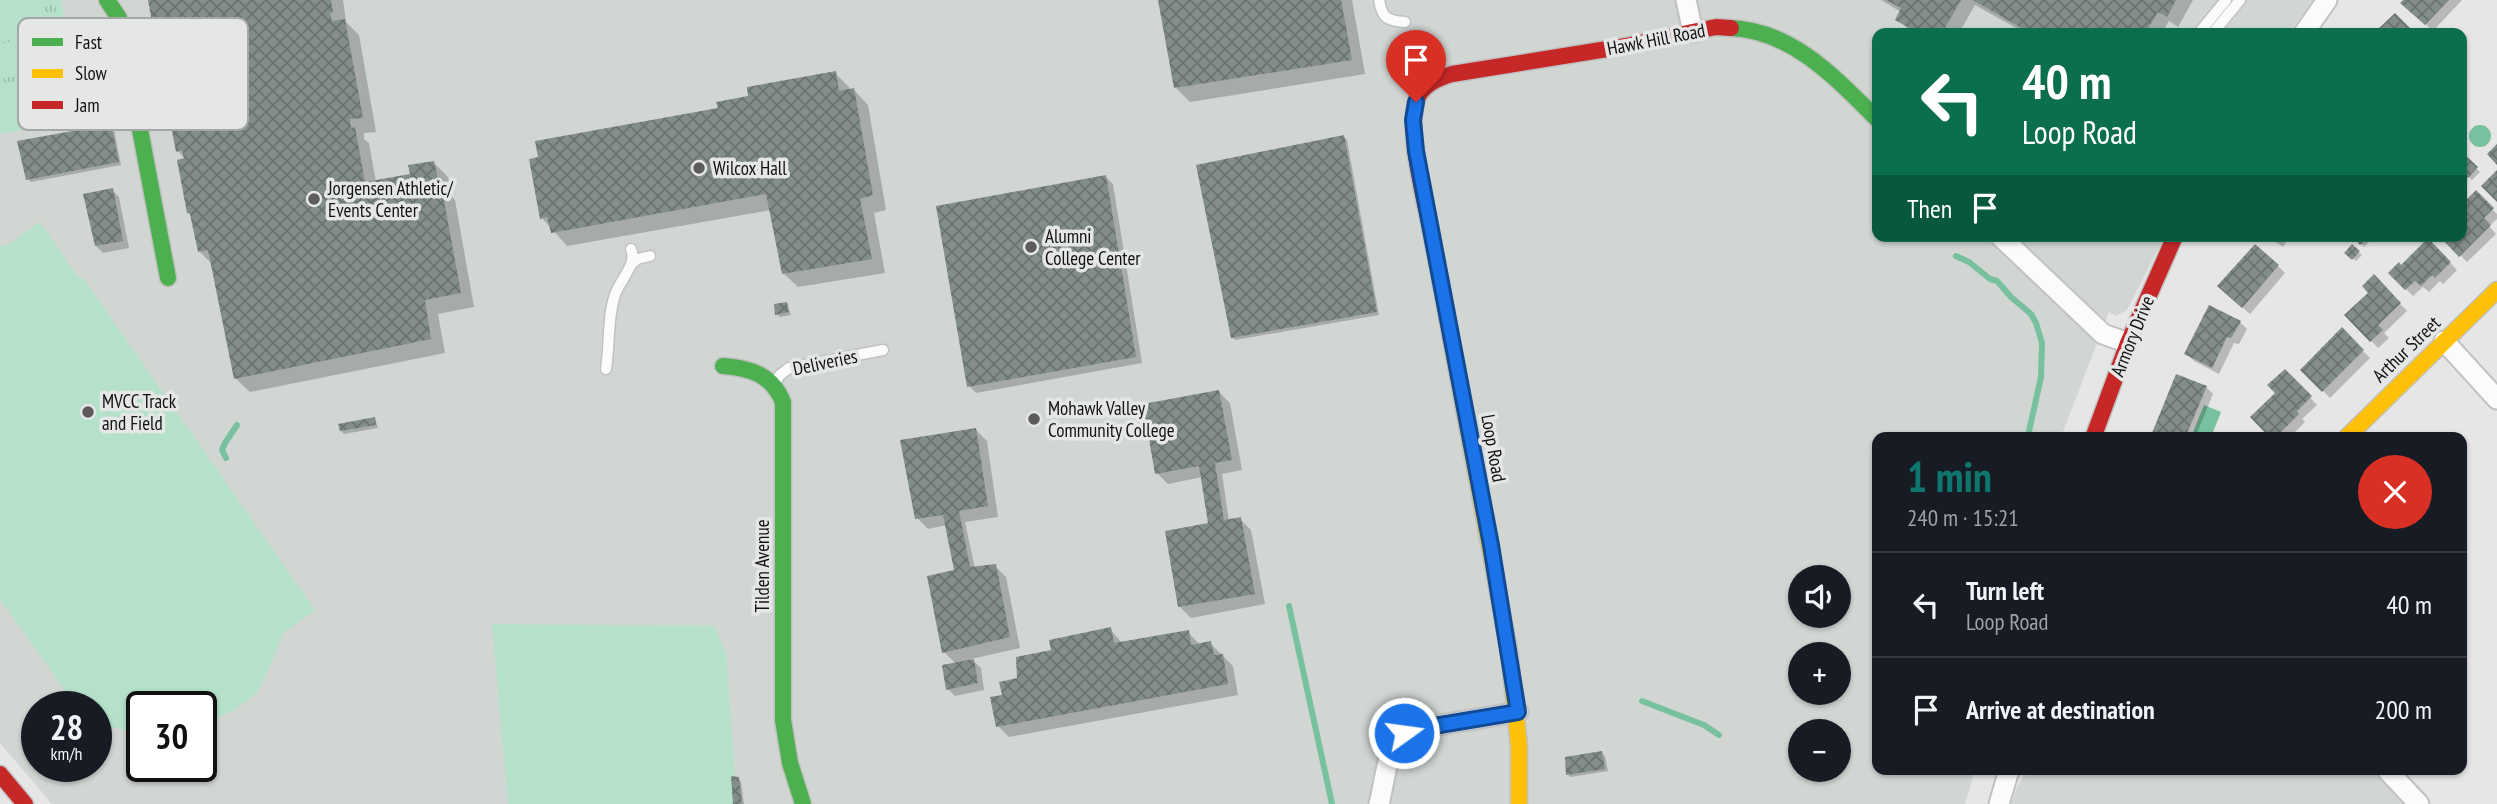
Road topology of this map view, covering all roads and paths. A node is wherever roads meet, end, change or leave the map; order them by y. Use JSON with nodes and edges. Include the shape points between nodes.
{"nodes":[{"id":1,"x":107,"y":0,"type":"edge"},
{"id":2,"x":1379,"y":0,"type":"edge"},
{"id":3,"x":1686,"y":0,"type":"edge"},
{"id":4,"x":2226,"y":0,"type":"edge"},
{"id":5,"x":2240,"y":0,"type":"edge"},
{"id":6,"x":2328,"y":0,"type":"edge"},
{"id":7,"x":119,"y":18,"type":"edge"},
{"id":8,"x":1405,"y":22,"type":"dead end"},
{"id":9,"x":2203,"y":28,"type":"edge"},
{"id":10,"x":2217,"y":28,"type":"edge"},
{"id":11,"x":2308,"y":28,"type":"edge"},
{"id":12,"x":1693,"y":32,"type":"junction"},
{"id":13,"x":1416,"y":102,"type":"joint"},
{"id":14,"x":1872,"y":114,"type":"edge"},
{"id":15,"x":140,"y":130,"type":"edge"},
{"id":16,"x":2006,"y":242,"type":"edge"},
{"id":17,"x":2172,"y":242,"type":"edge"},
{"id":18,"x":631,"y":249,"type":"dead end"},
{"id":19,"x":650,"y":256,"type":"dead end"},
{"id":20,"x":632,"y":264,"type":"junction"},
{"id":21,"x":168,"y":278,"type":"dead end"},
{"id":22,"x":2497,"y":290,"type":"edge"},
{"id":23,"x":2444,"y":341,"type":"junction"},
{"id":24,"x":2128,"y":343,"type":"junction"},
{"id":25,"x":883,"y":350,"type":"dead end"},
{"id":26,"x":723,"y":366,"type":"dead end"},
{"id":27,"x":606,"y":369,"type":"dead end"},
{"id":28,"x":774,"y":384,"type":"junction"},
{"id":29,"x":2497,"y":399,"type":"edge"},
{"id":30,"x":2096,"y":432,"type":"edge"},
{"id":31,"x":2352,"y":432,"type":"edge"},
{"id":32,"x":1518,"y":712,"type":"junction"},
{"id":33,"x":0,"y":774,"type":"edge"},
{"id":34,"x":2008,"y":775,"type":"edge"},
{"id":35,"x":2391,"y":775,"type":"edge"},
{"id":36,"x":26,"y":804,"type":"edge"},
{"id":37,"x":803,"y":804,"type":"edge"},
{"id":38,"x":1379,"y":804,"type":"edge"},
{"id":39,"x":1518,"y":804,"type":"edge"},
{"id":40,"x":1999,"y":804,"type":"edge"},
{"id":41,"x":2419,"y":804,"type":"edge"}],
"edges":[{"from":1,"to":7,"type":"street"},
{"from":2,"to":8,"type":"lane","via":[[1385,18]]},
{"from":3,"to":12,"type":"street"},
{"from":4,"to":9,"type":"lane"},
{"from":5,"to":10,"type":"lane"},
{"from":6,"to":11,"type":"street"},
{"from":12,"to":13,"type":"street","name":"Hawk Hill Road","via":[[1451,74],[1428,83]]},
{"from":12,"to":14,"type":"street","name":"Hawk Hill Road","via":[[1732,26],[1786,41],[1818,62]]},
{"from":13,"to":32,"type":"street","name":"Loop Road","via":[[1416,151]]},
{"from":15,"to":21,"type":"street"},
{"from":16,"to":24,"type":"street","via":[[2103,334]]},
{"from":17,"to":24,"type":"street","name":"Armory Drive"},
{"from":18,"to":20,"type":"lane"},
{"from":19,"to":20,"type":"lane"},
{"from":20,"to":27,"type":"lane","via":[[614,296]]},
{"from":22,"to":23,"type":"street","name":"Arthur Street"},
{"from":23,"to":29,"type":"street"},
{"from":23,"to":31,"type":"street","name":"Arthur Street"},
{"from":24,"to":30,"type":"street","name":"Armory Drive"},
{"from":25,"to":28,"type":"lane","name":"Deliveries","via":[[789,368]]},
{"from":26,"to":28,"type":"street","via":[[757,371]]},
{"from":28,"to":37,"type":"street","name":"Tilden Avenue","via":[[783,408],[783,720],[794,783]]},
{"from":32,"to":38,"type":"street","via":[[1404,733],[1393,747]]},
{"from":32,"to":39,"type":"street","name":"Loop Road"},
{"from":33,"to":36,"type":"street"},
{"from":34,"to":40,"type":"street"},
{"from":35,"to":41,"type":"street"}]}
